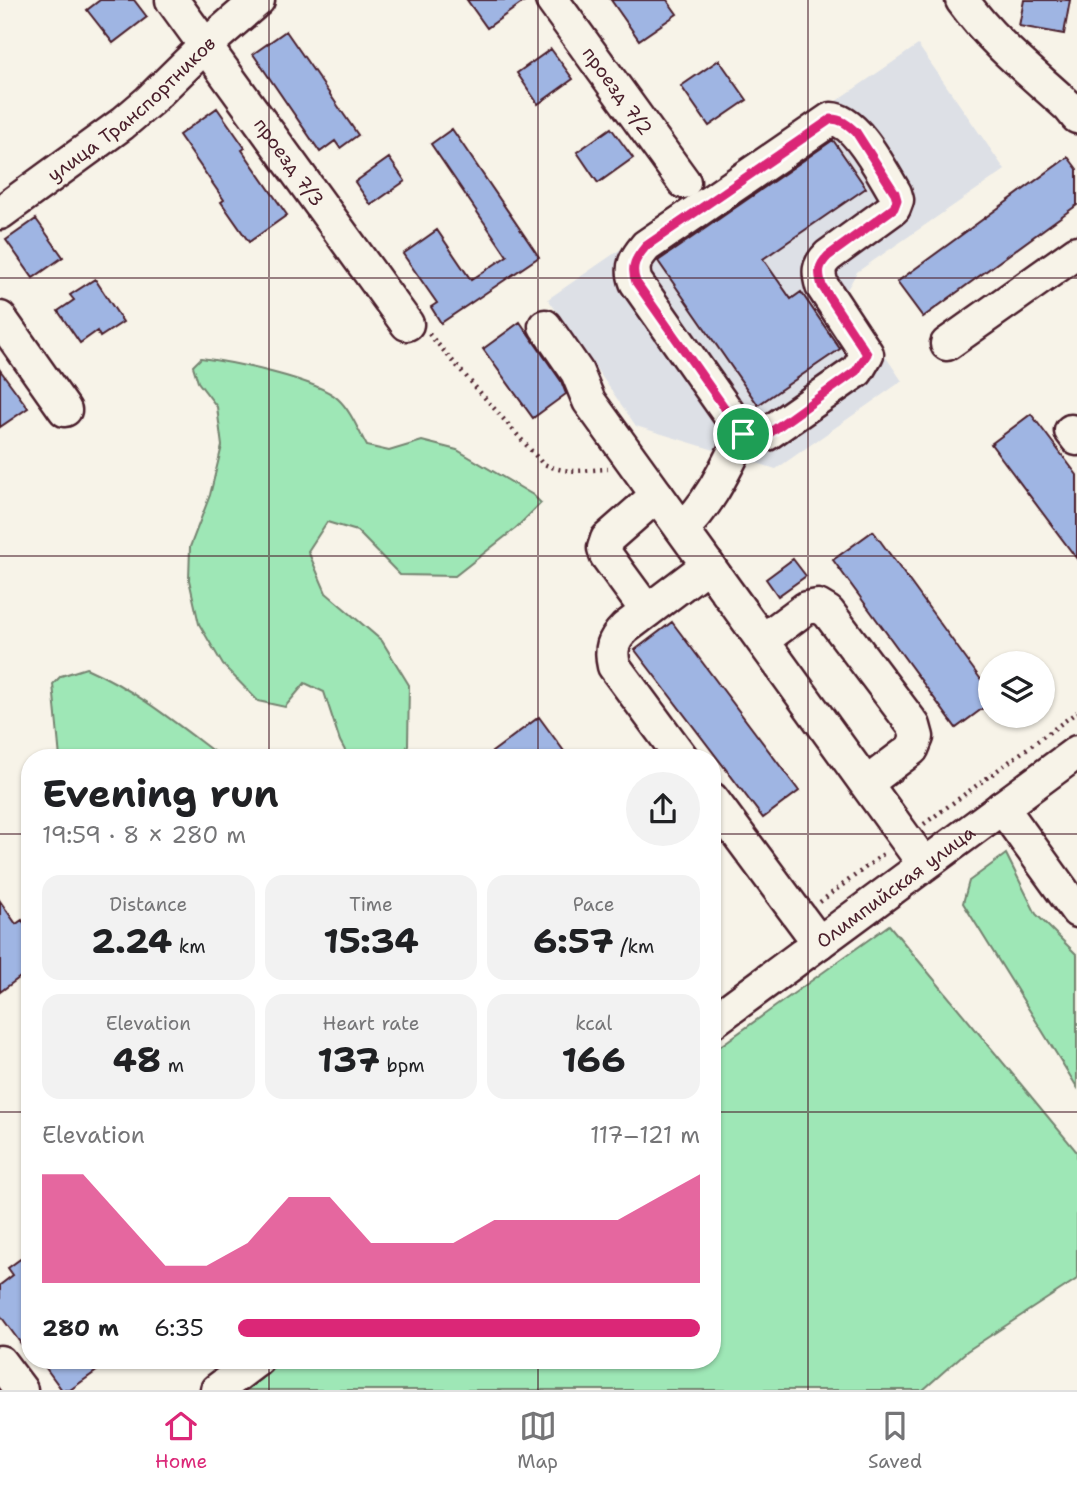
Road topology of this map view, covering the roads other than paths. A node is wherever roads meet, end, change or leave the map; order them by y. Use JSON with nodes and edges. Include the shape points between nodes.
{"nodes":[{"id":1,"x":172,"y":0,"type":"edge"},
{"id":2,"x":258,"y":0,"type":"edge"},
{"id":3,"x":552,"y":0,"type":"edge"},
{"id":4,"x":962,"y":0,"type":"edge"},
{"id":5,"x":205,"y":46,"type":"junction"},
{"id":6,"x":1077,"y":117,"type":"edge"},
{"id":7,"x":684,"y":182,"type":"dead end"},
{"id":8,"x":0,"y":213,"type":"edge"},
{"id":9,"x":1077,"y":252,"type":"edge"},
{"id":10,"x":0,"y":318,"type":"edge"},
{"id":11,"x":407,"y":324,"type":"road end"},
{"id":12,"x":545,"y":326,"type":"dead end"},
{"id":13,"x":947,"y":344,"type":"dead end"},
{"id":14,"x":65,"y":410,"type":"dead end"},
{"id":15,"x":743,"y":434,"type":"junction"},
{"id":16,"x":657,"y":495,"type":"junction"},
{"id":17,"x":682,"y":529,"type":"junction"},
{"id":18,"x":708,"y":565,"type":"junction"},
{"id":19,"x":648,"y":611,"type":"junction"},
{"id":20,"x":763,"y":640,"type":"junction"},
{"id":21,"x":675,"y":749,"type":"edge"},
{"id":22,"x":1077,"y":752,"type":"edge"},
{"id":23,"x":867,"y":783,"type":"junction"},
{"id":24,"x":1002,"y":807,"type":"junction"},
{"id":25,"x":721,"y":811,"type":"edge"},
{"id":26,"x":924,"y":864,"type":"junction"},
{"id":27,"x":1077,"y":911,"type":"edge"},
{"id":28,"x":819,"y":943,"type":"junction"},
{"id":29,"x":721,"y":1015,"type":"edge"},
{"id":30,"x":0,"y":1362,"type":"edge"},
{"id":31,"x":20,"y":1390,"type":"edge"}],
"edges":[{"from":1,"to":5,"type":"street","name":"проезд 7/3"},
{"from":2,"to":5,"type":"street","name":"улица Транспортников"},
{"from":3,"to":7,"type":"street","name":"проезд 7/2"},
{"from":4,"to":6,"type":"street","via":[[982,27]]},
{"from":5,"to":8,"type":"street","name":"улица Транспортников","via":[[122,124]]},
{"from":5,"to":11,"type":"street","name":"проезд 7/3"},
{"from":9,"to":13,"type":"street"},
{"from":10,"to":14,"type":"street"},
{"from":12,"to":16,"type":"street","via":[[577,372],[589,401]]},
{"from":15,"to":15,"type":"street","via":[[636,282],[634,263],[646,246],[831,119],[838,119],[856,132],[897,200],[894,208],[819,265],[822,286],[867,354],[856,371],[768,434]]},
{"from":15,"to":17,"type":"street","via":[[708,498]]},
{"from":16,"to":17,"type":"street"},
{"from":16,"to":19,"type":"street","via":[[607,539],[604,548]]},
{"from":17,"to":18,"type":"street"},
{"from":18,"to":19,"type":"street"},
{"from":18,"to":20,"type":"street"},
{"from":19,"to":21,"type":"street","via":[[615,639],[611,652],[614,666]]},
{"from":20,"to":23,"type":"street"},
{"from":20,"to":23,"type":"street","via":[[806,608],[818,606],[828,612],[914,726],[912,749]]},
{"from":22,"to":24,"type":"street","name":"Олимпийская улица"},
{"from":23,"to":26,"type":"street"},
{"from":24,"to":26,"type":"street","name":"Олимпийская улица"},
{"from":24,"to":27,"type":"street"},
{"from":25,"to":28,"type":"street"},
{"from":26,"to":28,"type":"street","name":"Олимпийская улица"},
{"from":28,"to":29,"type":"street","name":"Олимпийская улица"},
{"from":30,"to":31,"type":"street"}]}
